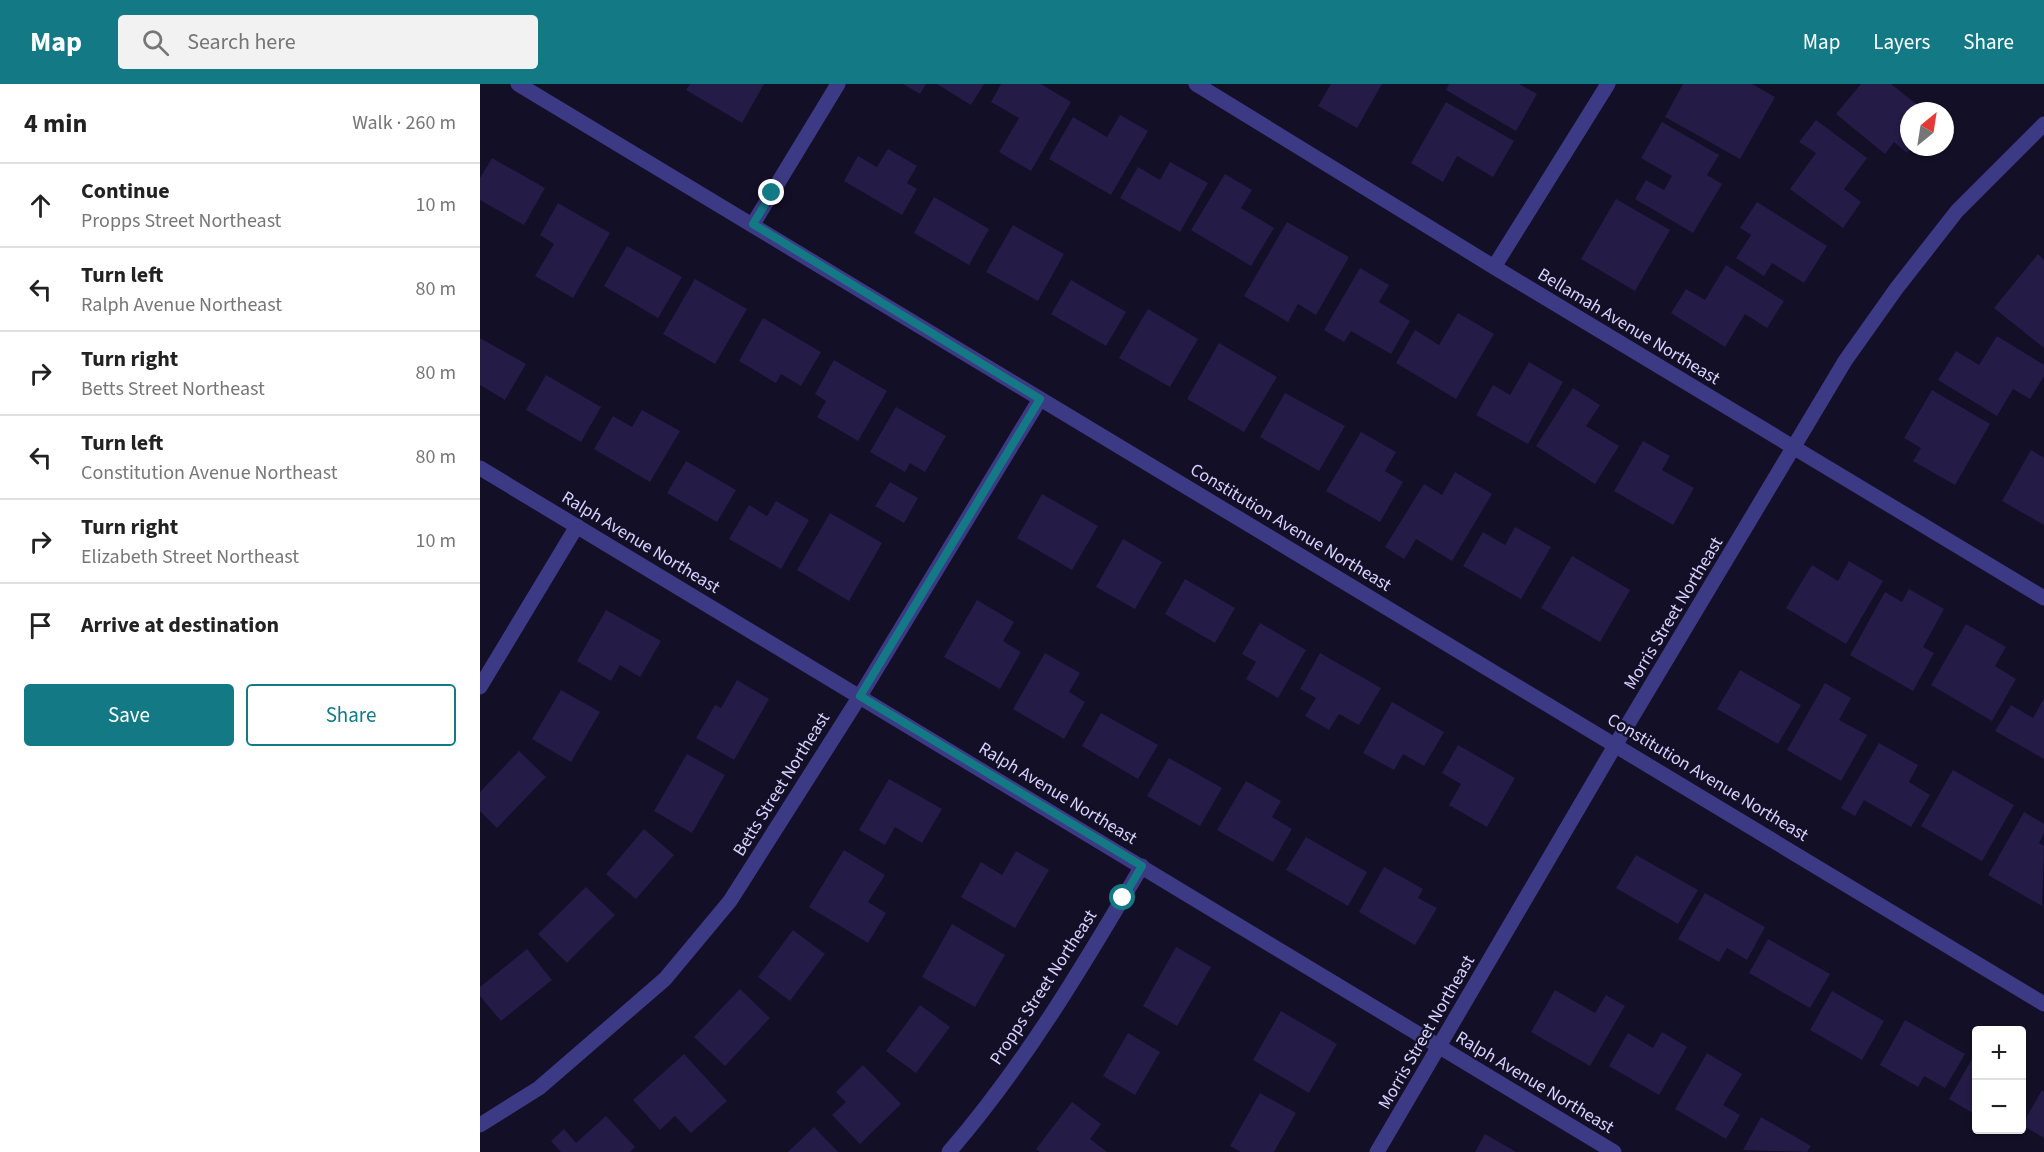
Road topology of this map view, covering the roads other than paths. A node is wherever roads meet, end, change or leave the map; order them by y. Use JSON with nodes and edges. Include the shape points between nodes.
{"nodes":[{"id":1,"x":518,"y":84,"type":"edge"},
{"id":2,"x":838,"y":84,"type":"edge"},
{"id":3,"x":1196,"y":84,"type":"edge"},
{"id":4,"x":1608,"y":84,"type":"edge"},
{"id":5,"x":1216,"y":89,"type":"edge"},
{"id":6,"x":2044,"y":123,"type":"edge"},
{"id":7,"x":753,"y":224,"type":"junction"},
{"id":8,"x":1494,"y":267,"type":"junction"},
{"id":9,"x":1040,"y":399,"type":"junction"},
{"id":10,"x":1795,"y":448,"type":"junction"},
{"id":11,"x":480,"y":468,"type":"edge"},
{"id":12,"x":577,"y":526,"type":"junction"},
{"id":13,"x":2044,"y":597,"type":"edge"},
{"id":14,"x":480,"y":687,"type":"edge"},
{"id":15,"x":860,"y":696,"type":"junction"},
{"id":16,"x":1616,"y":744,"type":"junction"},
{"id":17,"x":1142,"y":866,"type":"junction"},
{"id":18,"x":2044,"y":1004,"type":"edge"},
{"id":19,"x":1440,"y":1048,"type":"junction"},
{"id":20,"x":480,"y":1125,"type":"edge"},
{"id":21,"x":949,"y":1152,"type":"edge"},
{"id":22,"x":1377,"y":1152,"type":"edge"},
{"id":23,"x":1614,"y":1152,"type":"edge"}],
"edges":[{"from":1,"to":7,"type":"street","name":"Constitution Avenue Northeast"},
{"from":2,"to":7,"type":"street"},
{"from":3,"to":5,"type":"street","name":"Bellamah Avenue Northeast"},
{"from":4,"to":8,"type":"street"},
{"from":5,"to":8,"type":"street","name":"Bellamah Avenue Northeast"},
{"from":6,"to":10,"type":"street","name":"Morris Street Northeast","via":[[1958,211],[1896,289],[1845,361]]},
{"from":7,"to":9,"type":"street","name":"Constitution Avenue Northeast"},
{"from":8,"to":10,"type":"street","name":"Bellamah Avenue Northeast"},
{"from":9,"to":15,"type":"street","name":"Betts Street Northeast"},
{"from":9,"to":16,"type":"street","name":"Constitution Avenue Northeast"},
{"from":10,"to":13,"type":"street","name":"Bellamah Avenue Northeast"},
{"from":10,"to":16,"type":"street","name":"Morris Street Northeast"},
{"from":11,"to":12,"type":"street","name":"Ralph Avenue Northeast"},
{"from":12,"to":14,"type":"street"},
{"from":12,"to":15,"type":"street","name":"Ralph Avenue Northeast"},
{"from":15,"to":17,"type":"street","name":"Ralph Avenue Northeast"},
{"from":15,"to":20,"type":"street","name":"Betts Street Northeast","via":[[730,902],[665,979],[539,1088]]},
{"from":16,"to":18,"type":"street","name":"Constitution Avenue Northeast"},
{"from":16,"to":19,"type":"street","name":"Morris Street Northeast"},
{"from":17,"to":19,"type":"street","name":"Ralph Avenue Northeast"},
{"from":17,"to":21,"type":"street","name":"Propps Street Northeast","via":[[1053,1016],[988,1107]]},
{"from":19,"to":22,"type":"street","name":"Morris Street Northeast"},
{"from":19,"to":23,"type":"street","name":"Ralph Avenue Northeast"}]}
